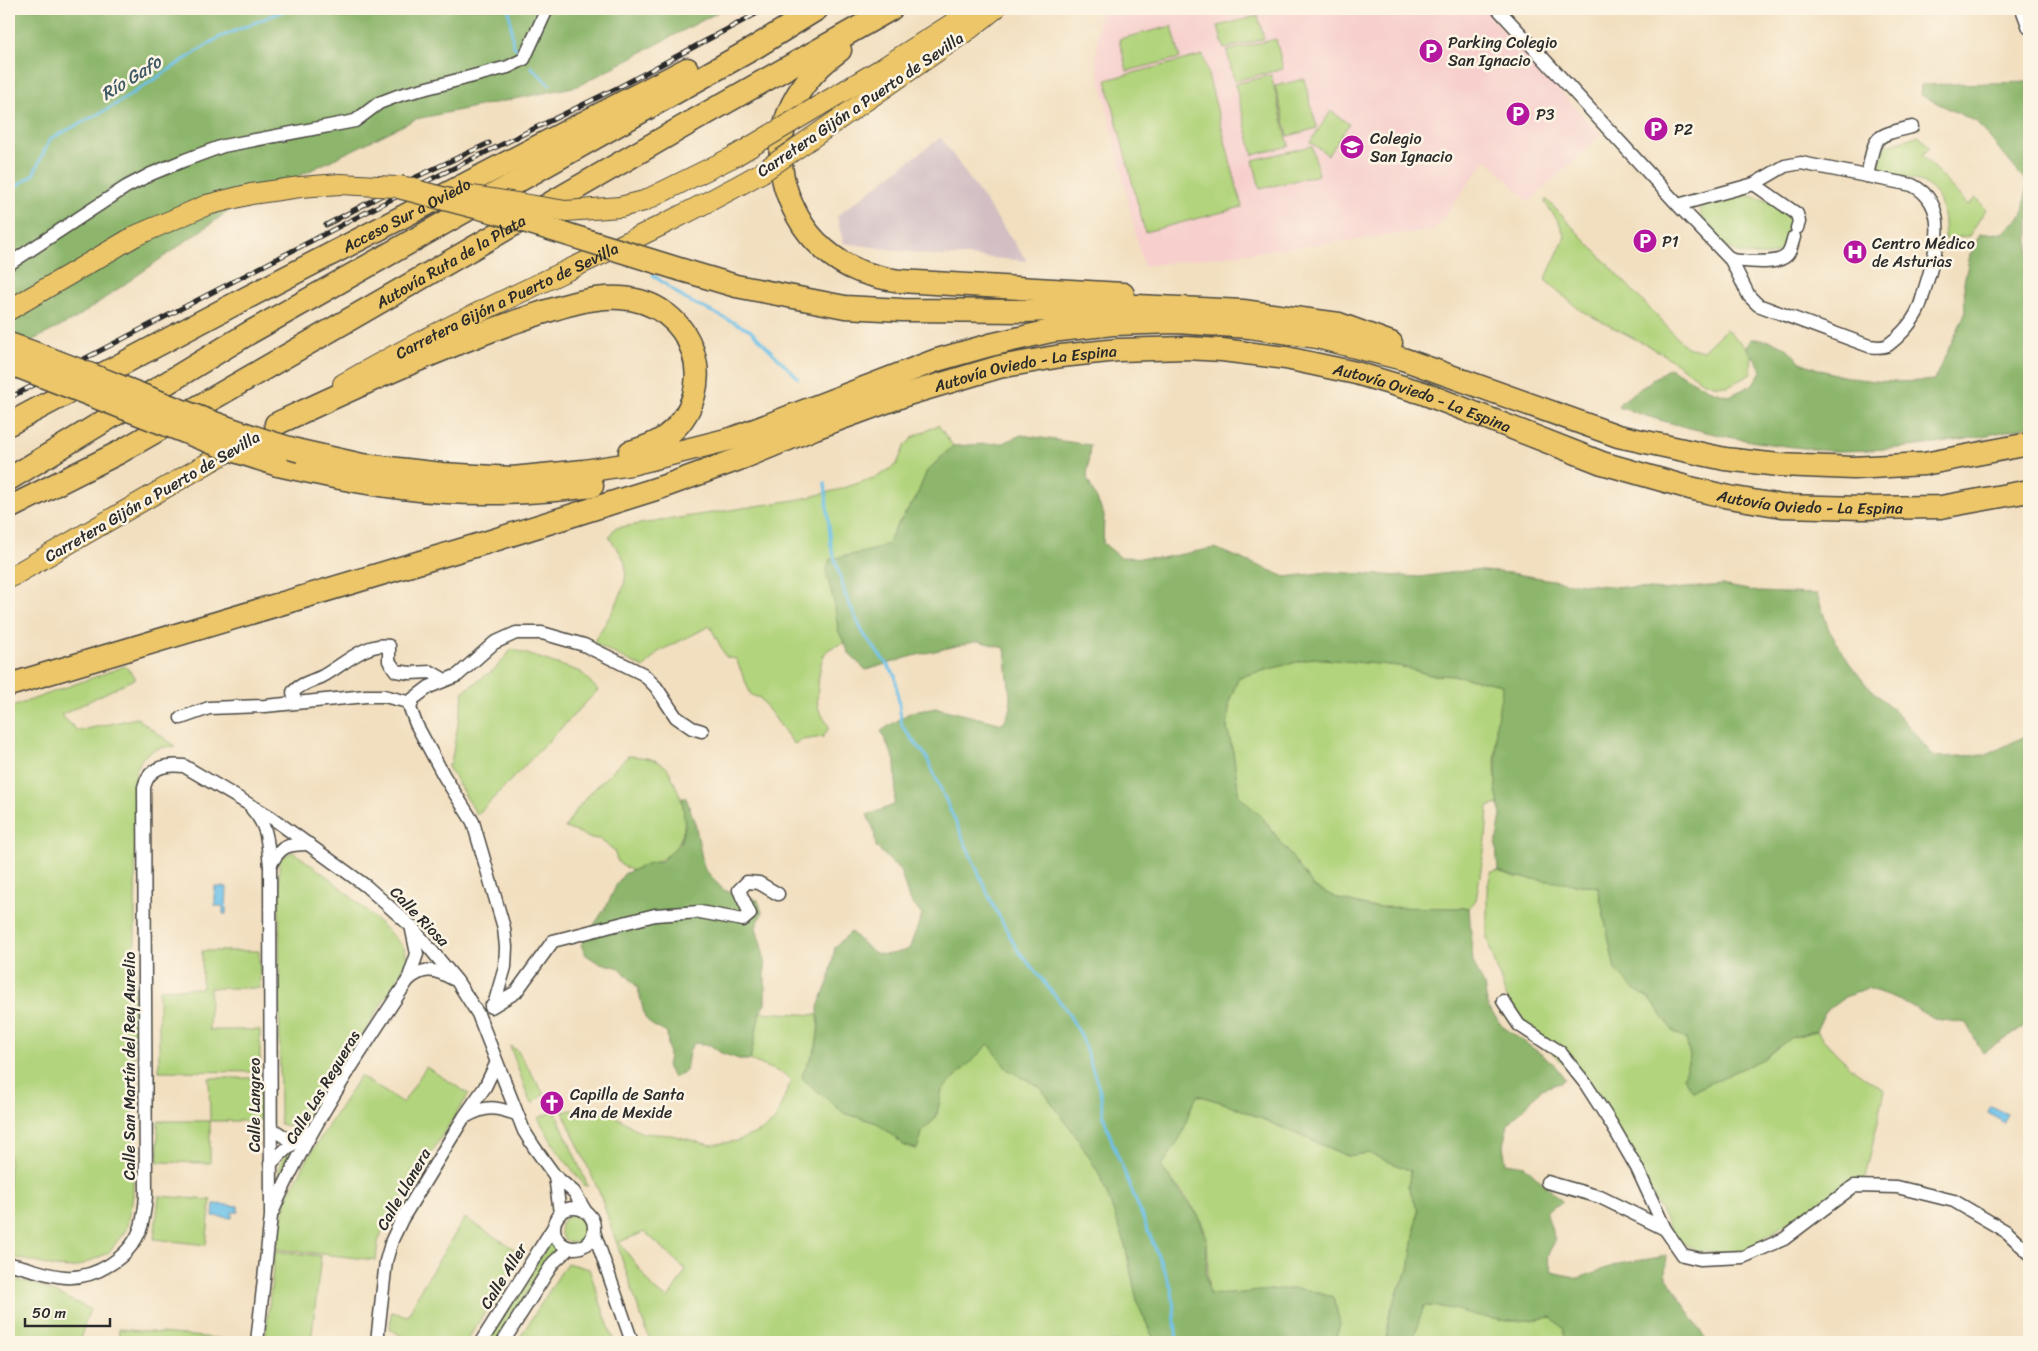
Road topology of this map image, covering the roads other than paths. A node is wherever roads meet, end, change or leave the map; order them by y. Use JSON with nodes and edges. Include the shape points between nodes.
{"nodes":[{"id":1,"x":547,"y":9,"type":"edge"},
{"id":2,"x":804,"y":9,"type":"edge"},
{"id":3,"x":817,"y":9,"type":"edge"},
{"id":4,"x":891,"y":9,"type":"edge"},
{"id":5,"x":898,"y":9,"type":"edge"},
{"id":6,"x":975,"y":9,"type":"edge"},
{"id":7,"x":995,"y":9,"type":"edge"},
{"id":8,"x":1498,"y":9,"type":"edge"},
{"id":9,"x":2022,"y":9,"type":"edge"},
{"id":10,"x":2029,"y":28,"type":"edge"},
{"id":11,"x":1912,"y":126,"type":"dead end"},
{"id":12,"x":1867,"y":176,"type":"junction"},
{"id":13,"x":1754,"y":184,"type":"junction"},
{"id":14,"x":399,"y":187,"type":"junction"},
{"id":15,"x":1678,"y":205,"type":"junction"},
{"id":16,"x":1732,"y":260,"type":"junction"},
{"id":17,"x":9,"y":264,"type":"edge"},
{"id":18,"x":9,"y":310,"type":"edge"},
{"id":19,"x":1339,"y":324,"type":"junction"},
{"id":20,"x":9,"y":344,"type":"edge"},
{"id":21,"x":9,"y":364,"type":"edge"},
{"id":22,"x":9,"y":424,"type":"edge"},
{"id":23,"x":276,"y":424,"type":"junction"},
{"id":24,"x":815,"y":428,"type":"junction"},
{"id":25,"x":2029,"y":444,"type":"edge"},
{"id":26,"x":64,"y":445,"type":"junction"},
{"id":27,"x":120,"y":452,"type":"junction"},
{"id":28,"x":1725,"y":459,"type":"junction"},
{"id":29,"x":9,"y":470,"type":"edge"},
{"id":30,"x":482,"y":475,"type":"junction"},
{"id":31,"x":9,"y":479,"type":"edge"},
{"id":32,"x":2029,"y":491,"type":"edge"},
{"id":33,"x":9,"y":508,"type":"edge"},
{"id":34,"x":9,"y":519,"type":"edge"},
{"id":35,"x":9,"y":578,"type":"edge"},
{"id":36,"x":153,"y":641,"type":"junction"},
{"id":37,"x":445,"y":680,"type":"junction"},
{"id":38,"x":9,"y":685,"type":"edge"},
{"id":39,"x":9,"y":694,"type":"edge"},
{"id":40,"x":295,"y":702,"type":"junction"},
{"id":41,"x":412,"y":703,"type":"junction"},
{"id":42,"x":181,"y":718,"type":"dead end"},
{"id":43,"x":702,"y":731,"type":"dead end"},
{"id":44,"x":169,"y":764,"type":"joint"},
{"id":45,"x":245,"y":801,"type":"junction"},
{"id":46,"x":309,"y":844,"type":"junction"},
{"id":47,"x":270,"y":866,"type":"junction"},
{"id":48,"x":778,"y":894,"type":"dead end"},
{"id":49,"x":412,"y":927,"type":"junction"},
{"id":50,"x":408,"y":980,"type":"junction"},
{"id":51,"x":457,"y":981,"type":"junction"},
{"id":52,"x":1503,"y":1001,"type":"dead end"},
{"id":53,"x":494,"y":1005,"type":"junction"},
{"id":54,"x":478,"y":1014,"type":"junction"},
{"id":55,"x":496,"y":1064,"type":"junction"},
{"id":56,"x":516,"y":1114,"type":"junction"},
{"id":57,"x":464,"y":1117,"type":"junction"},
{"id":58,"x":317,"y":1123,"type":"junction"},
{"id":59,"x":271,"y":1128,"type":"junction"},
{"id":60,"x":297,"y":1141,"type":"junction"},
{"id":61,"x":270,"y":1164,"type":"junction"},
{"id":62,"x":555,"y":1176,"type":"junction"},
{"id":63,"x":1547,"y":1182,"type":"dead end"},
{"id":64,"x":586,"y":1212,"type":"junction"},
{"id":65,"x":560,"y":1213,"type":"junction"},
{"id":66,"x":271,"y":1216,"type":"junction"},
{"id":67,"x":554,"y":1228,"type":"junction"},
{"id":68,"x":1665,"y":1228,"type":"junction"},
{"id":69,"x":594,"y":1232,"type":"junction"},
{"id":70,"x":582,"y":1247,"type":"junction"},
{"id":71,"x":568,"y":1248,"type":"junction"},
{"id":72,"x":2029,"y":1253,"type":"edge"},
{"id":73,"x":604,"y":1261,"type":"junction"},
{"id":74,"x":9,"y":1264,"type":"edge"},
{"id":75,"x":257,"y":1342,"type":"edge"},
{"id":76,"x":378,"y":1342,"type":"edge"},
{"id":77,"x":481,"y":1342,"type":"edge"},
{"id":78,"x":503,"y":1342,"type":"edge"},
{"id":79,"x":632,"y":1342,"type":"edge"}],
"edges":[{"from":1,"to":17,"type":"street","via":[[524,59],[508,68],[400,95],[379,103],[347,123],[223,146],[185,160],[126,187]]},
{"from":2,"to":22,"type":"highway","name":"Acceso Sur a Oviedo"},
{"from":3,"to":26,"type":"highway","via":[[720,68],[250,333]]},
{"from":4,"to":27,"type":"highway","name":"Autovía Ruta de la Plata"},
{"from":5,"to":19,"type":"highway","via":[[816,70],[792,104],[780,145],[785,190],[791,205],[807,232],[836,258],[880,278],[900,281],[1223,301],[1285,310]]},
{"from":6,"to":14,"type":"highway","name":"Carretera Gijón a Puerto de Sevilla","bridge":true,"via":[[735,156],[644,201],[620,207],[566,211],[446,191]]},
{"from":7,"to":23,"type":"highway","name":"Carretera Gijón a Puerto de Sevilla","bridge":true,"via":[[760,173],[700,207],[399,351]]},
{"from":8,"to":15,"type":"street"},
{"from":9,"to":10,"type":"street"},
{"from":11,"to":12,"type":"street","via":[[1883,134],[1876,140]]},
{"from":12,"to":13,"type":"street","via":[[1800,163],[1785,166]]},
{"from":12,"to":16,"type":"street","via":[[1923,190],[1936,218],[1934,256],[1917,314],[1887,346],[1869,346],[1758,305],[1749,296]]},
{"from":13,"to":15,"type":"street"},
{"from":13,"to":16,"type":"street","via":[[1797,214],[1799,222],[1788,254],[1782,260]]},
{"from":14,"to":18,"type":"highway","name":"Carretera Gijón a Puerto de Sevilla","bridge":true,"via":[[340,184],[300,187],[207,205],[135,236]]},
{"from":14,"to":19,"type":"highway","bridge":true,"via":[[495,212],[736,286],[845,307],[1026,311],[1137,306],[1243,311]]},
{"from":15,"to":16,"type":"street"},
{"from":19,"to":28,"type":"highway","via":[[1549,402]]},
{"from":20,"to":30,"type":"highway","bridge":true,"via":[[214,423],[300,451],[362,465]]},
{"from":21,"to":24,"type":"highway","bridge":true,"via":[[278,465],[402,488],[470,493],[555,491],[659,473]]},
{"from":23,"to":30,"type":"highway","via":[[497,328],[574,304],[600,299],[635,299],[662,311],[682,330],[695,355],[697,386],[686,413],[664,438],[651,446],[609,458]]},
{"from":23,"to":35,"type":"highway","name":"Carretera Gijón a Puerto de Sevilla"},
{"from":24,"to":32,"type":"highway","name":"Autovía Oviedo - La Espina","via":[[908,394],[999,367],[1118,350],[1186,348],[1286,358],[1390,382],[1602,463],[1690,488],[1782,506],[1941,507]]},
{"from":24,"to":36,"type":"highway","via":[[662,487]]},
{"from":25,"to":28,"type":"highway","name":"Autovía Oviedo - La Espina","via":[[1924,464],[1853,468]]},
{"from":26,"to":29,"type":"highway"},
{"from":26,"to":31,"type":"highway"},
{"from":27,"to":33,"type":"highway","name":"Autovía Ruta de la Plata"},
{"from":27,"to":34,"type":"highway"},
{"from":28,"to":30,"type":"highway","via":[[1618,436],[1404,359],[1316,337],[1177,322],[1113,324],[1051,331],[990,345],[936,360],[734,438],[631,464],[546,476],[512,478]]},
{"from":36,"to":38,"type":"highway"},
{"from":36,"to":39,"type":"highway"},
{"from":37,"to":40,"type":"street","via":[[430,672],[410,674],[396,671],[389,661],[389,646],[380,644],[297,687],[293,692]]},
{"from":37,"to":41,"type":"street","via":[[429,687]]},
{"from":37,"to":43,"type":"street","via":[[458,675],[494,643],[516,633],[542,633],[584,645],[643,674],[676,717]]},
{"from":40,"to":41,"type":"street","via":[[384,696]]},
{"from":40,"to":42,"type":"street","via":[[210,708]]},
{"from":41,"to":53,"type":"street","via":[[410,708],[416,724],[473,822],[504,928],[505,967]]},
{"from":44,"to":45,"type":"street","name":"Calle Riosa","via":[[184,766]]},
{"from":44,"to":74,"type":"street","name":"Calle San Martín del Rey Aurelio","via":[[155,769],[146,777],[144,787],[146,1196],[139,1231],[124,1253],[101,1270],[88,1274],[63,1277]]},
{"from":45,"to":46,"type":"street","name":"Calle Riosa"},
{"from":45,"to":47,"type":"street","name":"Calle Langreo","via":[[267,831]]},
{"from":46,"to":47,"type":"street","via":[[293,844],[277,852]]},
{"from":46,"to":49,"type":"street","name":"Calle Riosa","via":[[366,886]]},
{"from":47,"to":59,"type":"street","name":"Calle Langreo"},
{"from":48,"to":53,"type":"street","via":[[760,883],[747,882],[739,890],[750,914],[743,920],[700,912],[655,915],[553,941],[516,992]]},
{"from":49,"to":50,"type":"street","name":"Calle Las Regueras","via":[[417,954]]},
{"from":49,"to":51,"type":"street","name":"Calle Riosa"},
{"from":50,"to":51,"type":"street","via":[[425,970],[442,973]]},
{"from":50,"to":58,"type":"street","name":"Calle Las Regueras"},
{"from":51,"to":54,"type":"street","name":"Calle Riosa"},
{"from":52,"to":68,"type":"street","via":[[1519,1025],[1560,1052],[1585,1083],[1636,1168]]},
{"from":53,"to":54,"type":"street"},
{"from":54,"to":55,"type":"street","name":"Calle Riosa"},
{"from":55,"to":56,"type":"street","name":"Calle Riosa"},
{"from":55,"to":57,"type":"street","name":"Calle Llanera"},
{"from":56,"to":57,"type":"street","via":[[497,1108],[482,1108]]},
{"from":56,"to":62,"type":"street","name":"Calle Riosa"},
{"from":57,"to":76,"type":"street","name":"Calle Llanera","via":[[392,1240],[386,1261]]},
{"from":58,"to":60,"type":"street"},
{"from":58,"to":66,"type":"street","name":"Calle Las Regueras"},
{"from":59,"to":60,"type":"street"},
{"from":59,"to":61,"type":"street","name":"Calle Langreo"},
{"from":60,"to":61,"type":"street"},
{"from":61,"to":66,"type":"street","name":"Calle Langreo"},
{"from":62,"to":64,"type":"street","name":"Calle Riosa","via":[[574,1192]]},
{"from":62,"to":65,"type":"street","name":"Calle Riosa"},
{"from":63,"to":68,"type":"street","via":[[1600,1197]]},
{"from":64,"to":65,"type":"street","via":[[572,1208]]},
{"from":64,"to":69,"type":"street","via":[[592,1218]]},
{"from":65,"to":67,"type":"street"},
{"from":66,"to":75,"type":"street","name":"Calle Langreo"},
{"from":67,"to":71,"type":"street","via":[[558,1241]]},
{"from":67,"to":77,"type":"street","name":"Calle Aller"},
{"from":68,"to":72,"type":"street","via":[[1683,1255],[1700,1259],[1743,1257],[1784,1239],[1854,1186],[1897,1187],[1954,1201],[2006,1232]]},
{"from":69,"to":70,"type":"street"},
{"from":69,"to":73,"type":"street"},
{"from":70,"to":71,"type":"street"},
{"from":70,"to":73,"type":"street"},
{"from":71,"to":78,"type":"street","via":[[553,1263]]},
{"from":73,"to":79,"type":"street"}]}
